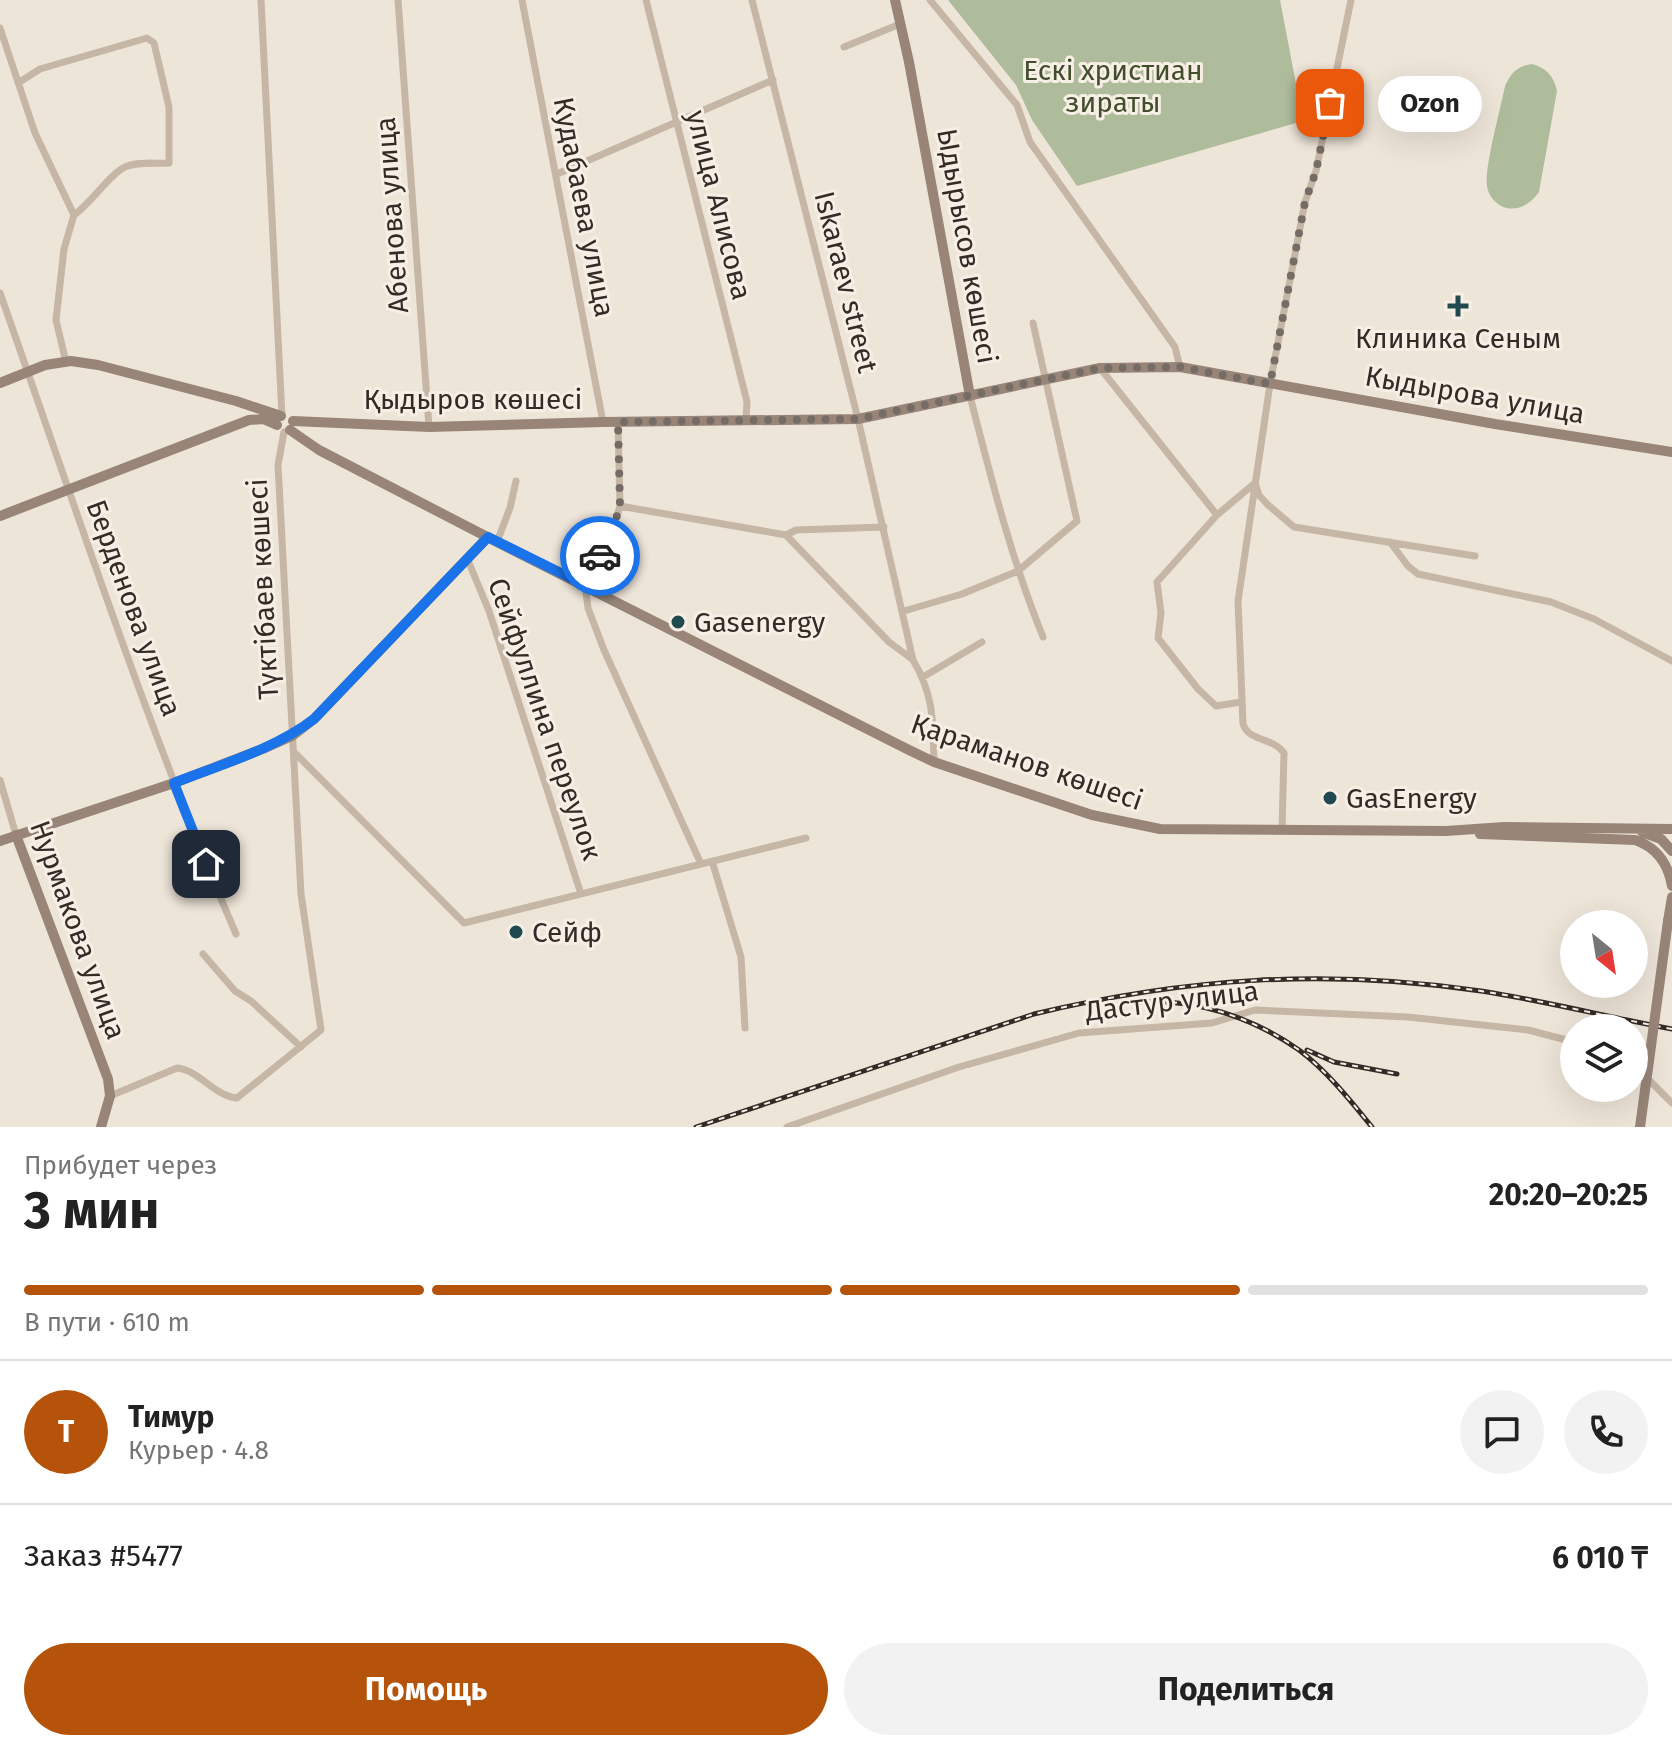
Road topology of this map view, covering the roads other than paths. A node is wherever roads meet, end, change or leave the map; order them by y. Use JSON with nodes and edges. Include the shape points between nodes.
{"nodes":[{"id":1,"x":261,"y":0,"type":"edge"},
{"id":2,"x":398,"y":0,"type":"edge"},
{"id":3,"x":522,"y":0,"type":"edge"},
{"id":4,"x":646,"y":0,"type":"edge"},
{"id":5,"x":752,"y":0,"type":"edge"},
{"id":6,"x":895,"y":0,"type":"edge"},
{"id":7,"x":930,"y":0,"type":"edge"},
{"id":8,"x":1351,"y":0,"type":"edge"},
{"id":9,"x":900,"y":24,"type":"junction"},
{"id":10,"x":0,"y":28,"type":"edge"},
{"id":11,"x":844,"y":47,"type":"dead end"},
{"id":12,"x":773,"y":80,"type":"junction"},
{"id":13,"x":18,"y":83,"type":"junction"},
{"id":14,"x":675,"y":123,"type":"junction"},
{"id":15,"x":557,"y":174,"type":"junction"},
{"id":16,"x":74,"y":215,"type":"junction"},
{"id":17,"x":0,"y":293,"type":"edge"},
{"id":18,"x":1033,"y":323,"type":"dead end"},
{"id":19,"x":66,"y":362,"type":"junction"},
{"id":20,"x":1180,"y":367,"type":"junction"},
{"id":21,"x":1100,"y":368,"type":"junction"},
{"id":22,"x":28,"y":371,"type":"junction"},
{"id":23,"x":1044,"y":378,"type":"junction"},
{"id":24,"x":0,"y":383,"type":"edge"},
{"id":25,"x":1270,"y":384,"type":"junction"},
{"id":26,"x":970,"y":396,"type":"junction"},
{"id":27,"x":252,"y":405,"type":"junction"},
{"id":28,"x":858,"y":419,"type":"junction"},
{"id":29,"x":249,"y":420,"type":"junction"},
{"id":30,"x":746,"y":420,"type":"junction"},
{"id":31,"x":603,"y":422,"type":"junction"},
{"id":32,"x":618,"y":422,"type":"junction"},
{"id":33,"x":285,"y":423,"type":"junction"},
{"id":34,"x":429,"y":427,"type":"junction"},
{"id":35,"x":1672,"y":452,"type":"edge"},
{"id":36,"x":516,"y":481,"type":"dead end"},
{"id":37,"x":1255,"y":483,"type":"junction"},
{"id":38,"x":68,"y":491,"type":"junction"},
{"id":39,"x":620,"y":506,"type":"junction"},
{"id":40,"x":1217,"y":515,"type":"junction"},
{"id":41,"x":0,"y":516,"type":"edge"},
{"id":42,"x":884,"y":527,"type":"junction"},
{"id":43,"x":786,"y":535,"type":"junction"},
{"id":44,"x":492,"y":540,"type":"junction"},
{"id":45,"x":1390,"y":542,"type":"junction"},
{"id":46,"x":1475,"y":556,"type":"dead end"},
{"id":47,"x":467,"y":558,"type":"junction"},
{"id":48,"x":1018,"y":571,"type":"junction"},
{"id":49,"x":585,"y":585,"type":"junction"},
{"id":50,"x":904,"y":611,"type":"junction"},
{"id":51,"x":1043,"y":637,"type":"dead end"},
{"id":52,"x":982,"y":642,"type":"dead end"},
{"id":53,"x":913,"y":660,"type":"junction"},
{"id":54,"x":1672,"y":661,"type":"edge"},
{"id":55,"x":923,"y":677,"type":"junction"},
{"id":56,"x":1241,"y":702,"type":"junction"},
{"id":57,"x":292,"y":736,"type":"junction"},
{"id":58,"x":293,"y":752,"type":"junction"},
{"id":59,"x":934,"y":762,"type":"junction"},
{"id":60,"x":0,"y":780,"type":"edge"},
{"id":61,"x":174,"y":783,"type":"junction"},
{"id":62,"x":1672,"y":829,"type":"edge"},
{"id":63,"x":1282,"y":830,"type":"junction"},
{"id":64,"x":1632,"y":830,"type":"junction"},
{"id":65,"x":1446,"y":831,"type":"junction"},
{"id":66,"x":16,"y":835,"type":"junction"},
{"id":67,"x":806,"y":838,"type":"dead end"},
{"id":68,"x":1672,"y":838,"type":"edge"},
{"id":69,"x":0,"y":841,"type":"edge"},
{"id":70,"x":1672,"y":851,"type":"edge"},
{"id":71,"x":712,"y":861,"type":"junction"},
{"id":72,"x":701,"y":864,"type":"junction"},
{"id":73,"x":1672,"y":886,"type":"edge"},
{"id":74,"x":581,"y":894,"type":"junction"},
{"id":75,"x":1672,"y":897,"type":"edge"},
{"id":76,"x":1670,"y":916,"type":"edge"},
{"id":77,"x":236,"y":934,"type":"dead end"},
{"id":78,"x":203,"y":954,"type":"dead end"},
{"id":79,"x":745,"y":1028,"type":"dead end"},
{"id":80,"x":1560,"y":1038,"type":"edge"},
{"id":81,"x":301,"y":1047,"type":"junction"},
{"id":82,"x":1648,"y":1078,"type":"edge"},
{"id":83,"x":110,"y":1096,"type":"junction"},
{"id":84,"x":1672,"y":1103,"type":"edge"},
{"id":85,"x":101,"y":1127,"type":"edge"},
{"id":86,"x":787,"y":1127,"type":"edge"},
{"id":87,"x":1640,"y":1127,"type":"edge"}],
"edges":[{"from":1,"to":33,"type":"street","name":"Түктібаев көшесі"},
{"from":2,"to":34,"type":"street","name":"Абенова улица"},
{"from":3,"to":15,"type":"street","name":"Кудабаева улица"},
{"from":4,"to":14,"type":"street","name":"улица Алисова"},
{"from":5,"to":12,"type":"street","name":"Iskaraev street"},
{"from":6,"to":9,"type":"street","name":"Ыдырысов көшесі"},
{"from":7,"to":20,"type":"street","via":[[1017,105],[1030,142],[1175,347]]},
{"from":8,"to":25,"type":"street"},
{"from":9,"to":11,"type":"street"},
{"from":9,"to":26,"type":"street","name":"Ыдырысов көшесі"},
{"from":10,"to":13,"type":"street"},
{"from":12,"to":14,"type":"street"},
{"from":12,"to":28,"type":"street","name":"Iskaraev street"},
{"from":13,"to":16,"type":"street"},
{"from":13,"to":16,"type":"street","via":[[40,69],[147,38],[154,43],[169,107],[169,163],[121,168]]},
{"from":14,"to":15,"type":"street"},
{"from":14,"to":30,"type":"street","name":"улица Алисова","via":[[747,402]]},
{"from":15,"to":31,"type":"street","name":"Кудабаева улица"},
{"from":16,"to":19,"type":"street","via":[[64,249],[56,320]]},
{"from":17,"to":22,"type":"street","name":"Берденова улица"},
{"from":18,"to":23,"type":"street"},
{"from":19,"to":22,"type":"street","name":"Қараманов көшесі"},
{"from":19,"to":27,"type":"street","name":"Қараманов көшесі","via":[[98,365]]},
{"from":20,"to":21,"type":"street","name":"Қыдыров көшесі"},
{"from":20,"to":25,"type":"street","name":"Қыдыров көшесі"},
{"from":21,"to":23,"type":"street","name":"Қыдыров көшесі"},
{"from":21,"to":40,"type":"street"},
{"from":22,"to":24,"type":"street","name":"Қараманов көшесі"},
{"from":22,"to":38,"type":"street","name":"Берденова улица"},
{"from":23,"to":26,"type":"street","name":"Қыдыров көшесі"},
{"from":23,"to":48,"type":"street","via":[[1077,521]]},
{"from":25,"to":35,"type":"street","name":"Кыдырова улица"},
{"from":25,"to":37,"type":"street"},
{"from":26,"to":28,"type":"street","name":"Қыдыров көшесі"},
{"from":26,"to":48,"type":"street","name":"Ыдырысов көшесі"},
{"from":27,"to":29,"type":"street"},
{"from":27,"to":33,"type":"street","name":"Қараманов көшесі"},
{"from":28,"to":30,"type":"street","name":"Қыдыров көшесі"},
{"from":28,"to":42,"type":"street","name":"Iskaraev street"},
{"from":29,"to":33,"type":"street","name":"Қыдыров көшесі"},
{"from":29,"to":38,"type":"street"},
{"from":30,"to":32,"type":"street","name":"Қыдыров көшесі"},
{"from":31,"to":32,"type":"street","name":"Қыдыров көшесі"},
{"from":31,"to":34,"type":"street","name":"Қыдыров көшесі"},
{"from":32,"to":39,"type":"street"},
{"from":33,"to":34,"type":"street","name":"Қыдыров көшесі"},
{"from":33,"to":44,"type":"street","name":"Қараманов көшесі","via":[[319,450]]},
{"from":33,"to":57,"type":"street","name":"Түктібаев көшесі","via":[[278,465]]},
{"from":36,"to":44,"type":"street","via":[[510,508]]},
{"from":37,"to":40,"type":"street"},
{"from":37,"to":45,"type":"street","via":[[1259,495],[1294,527]]},
{"from":37,"to":56,"type":"street","via":[[1238,601]]},
{"from":38,"to":41,"type":"street"},
{"from":38,"to":61,"type":"street","name":"Берденова улица"},
{"from":39,"to":43,"type":"street"},
{"from":39,"to":49,"type":"street"},
{"from":40,"to":56,"type":"street","via":[[1157,582],[1158,638],[1216,706]]},
{"from":42,"to":43,"type":"street","via":[[796,530]]},
{"from":42,"to":50,"type":"street","name":"Iskaraev street"},
{"from":43,"to":53,"type":"street","via":[[889,642]]},
{"from":44,"to":47,"type":"street"},
{"from":44,"to":49,"type":"street","name":"Қараманов көшесі"},
{"from":45,"to":46,"type":"street"},
{"from":45,"to":54,"type":"street","via":[[1418,574],[1551,602]]},
{"from":47,"to":57,"type":"street"},
{"from":47,"to":74,"type":"street","name":"Сейфуллина переулок"},
{"from":48,"to":50,"type":"street"},
{"from":48,"to":51,"type":"street","name":"Ыдырысов көшесі"},
{"from":49,"to":59,"type":"street","name":"Қараманов көшесі"},
{"from":49,"to":72,"type":"street","via":[[604,650]]},
{"from":50,"to":53,"type":"street","name":"Iskaraev street"},
{"from":52,"to":55,"type":"street"},
{"from":53,"to":55,"type":"street","name":"Iskaraev street"},
{"from":55,"to":59,"type":"street","name":"Iskaraev street","via":[[933,715]]},
{"from":56,"to":63,"type":"street","via":[[1245,731],[1284,753]]},
{"from":57,"to":58,"type":"street","name":"Түктібаев көшесі"},
{"from":57,"to":61,"type":"street"},
{"from":58,"to":74,"type":"street","via":[[464,923]]},
{"from":58,"to":81,"type":"street","name":"Түктібаев көшесі","via":[[301,894],[321,1030]]},
{"from":59,"to":63,"type":"street","name":"Қараманов көшесі","via":[[1134,826]]},
{"from":60,"to":66,"type":"street","name":"Нурмакова улица"},
{"from":61,"to":66,"type":"street"},
{"from":61,"to":77,"type":"street","name":"Берденова улица"},
{"from":62,"to":64,"type":"street","name":"Қараманов көшесі"},
{"from":63,"to":65,"type":"street","name":"Қараманов көшесі"},
{"from":64,"to":65,"type":"street","name":"Қараманов көшесі"},
{"from":64,"to":70,"type":"street","via":[[1661,839]]},
{"from":65,"to":73,"type":"street","via":[[1625,839],[1645,844],[1661,857]]},
{"from":66,"to":69,"type":"street"},
{"from":66,"to":83,"type":"street","name":"Нурмакова улица","via":[[88,1023]]},
{"from":67,"to":71,"type":"street"},
{"from":68,"to":70,"type":"street"},
{"from":71,"to":72,"type":"street"},
{"from":71,"to":79,"type":"street","via":[[741,957]]},
{"from":72,"to":74,"type":"street"},
{"from":75,"to":76,"type":"street"},
{"from":76,"to":87,"type":"street","bridge":true},
{"from":78,"to":81,"type":"street","via":[[235,991]]},
{"from":80,"to":86,"type":"street","name":"Дастур улица","via":[[1408,1017],[1255,1010],[1212,1023],[1079,1033],[959,1067]]},
{"from":81,"to":83,"type":"street","via":[[237,1098],[208,1087],[184,1068]]},
{"from":82,"to":84,"type":"street"},
{"from":83,"to":85,"type":"street"}]}
